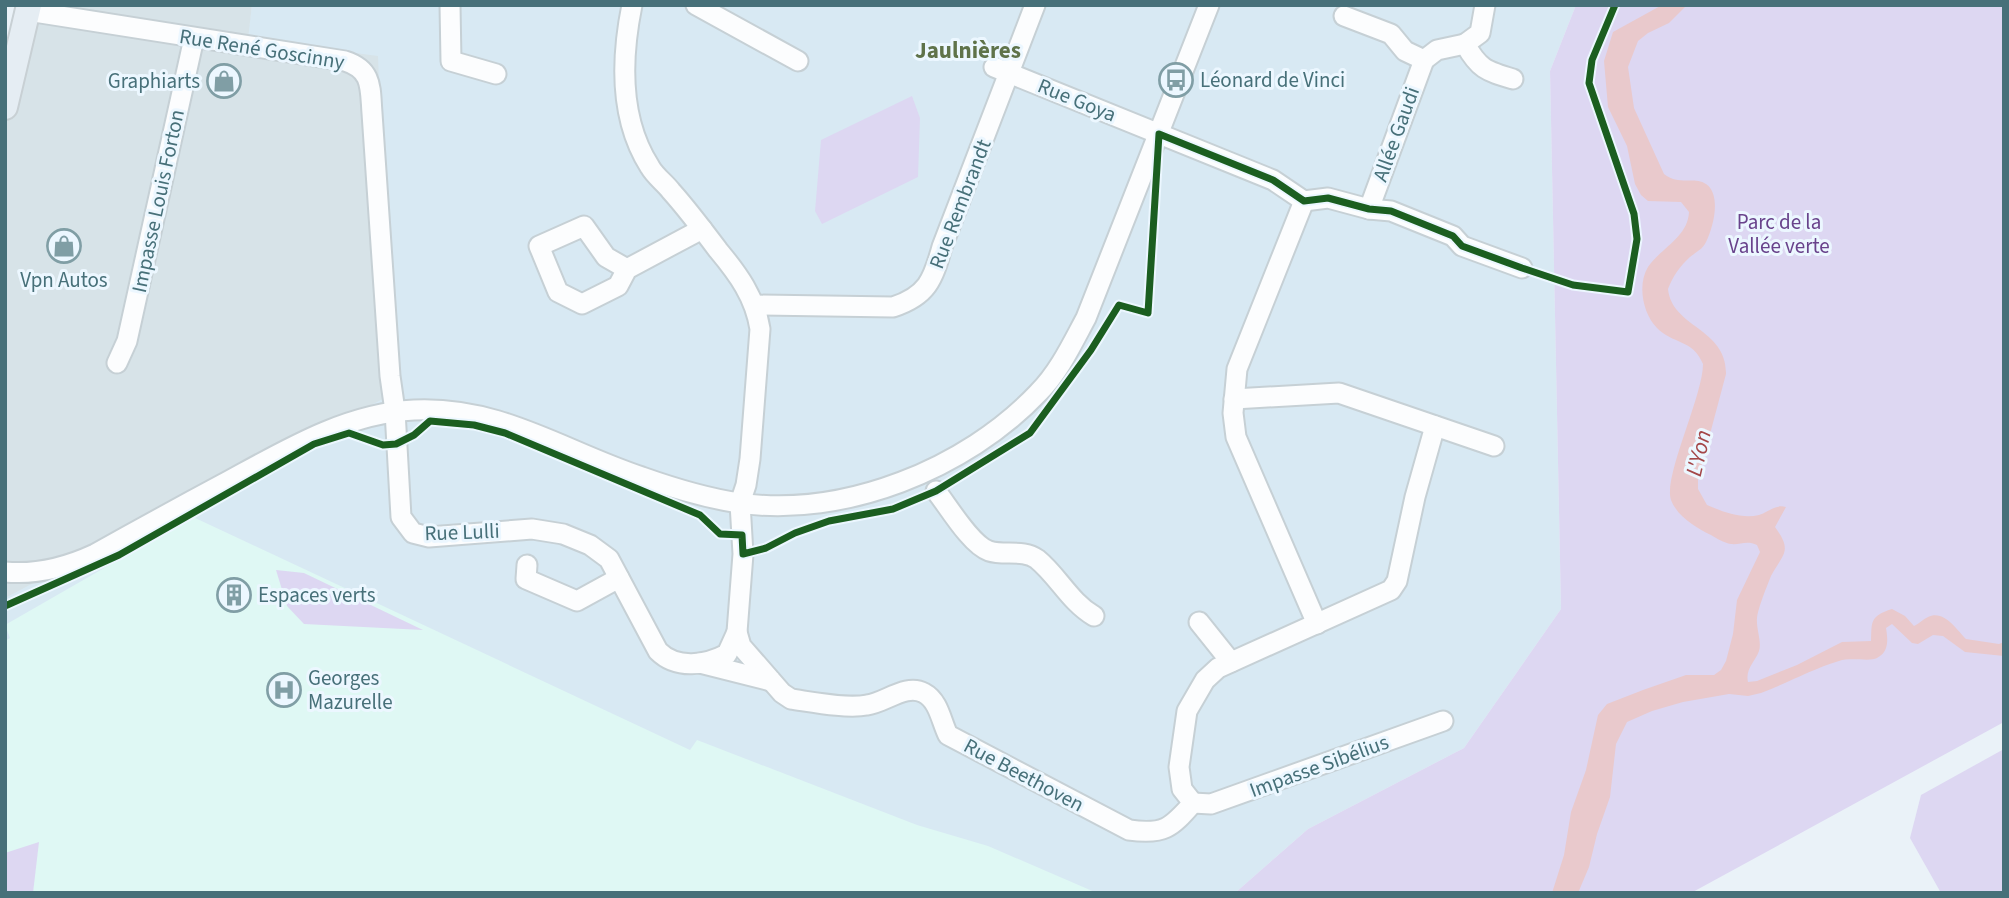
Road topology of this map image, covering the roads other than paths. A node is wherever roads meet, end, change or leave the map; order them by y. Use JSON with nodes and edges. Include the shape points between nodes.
{"nodes":[{"id":1,"x":450,"y":5,"type":"edge"},
{"id":2,"x":632,"y":5,"type":"edge"},
{"id":3,"x":696,"y":5,"type":"edge"},
{"id":4,"x":1035,"y":5,"type":"edge"},
{"id":5,"x":1209,"y":5,"type":"edge"},
{"id":6,"x":1485,"y":5,"type":"edge"},
{"id":7,"x":28,"y":8,"type":"edge"},
{"id":8,"x":1344,"y":16,"type":"dead end"},
{"id":9,"x":194,"y":38,"type":"junction"},
{"id":10,"x":1465,"y":44,"type":"junction"},
{"id":11,"x":1424,"y":60,"type":"junction"},
{"id":12,"x":798,"y":61,"type":"dead end"},
{"id":13,"x":1002,"y":70,"type":"junction"},
{"id":14,"x":496,"y":74,"type":"dead end"},
{"id":15,"x":1513,"y":79,"type":"dead end"},
{"id":16,"x":5,"y":107,"type":"edge"},
{"id":17,"x":1159,"y":134,"type":"junction"},
{"id":18,"x":1304,"y":201,"type":"junction"},
{"id":19,"x":1369,"y":209,"type":"junction"},
{"id":20,"x":702,"y":229,"type":"junction"},
{"id":21,"x":1522,"y":268,"type":"dead end"},
{"id":22,"x":627,"y":270,"type":"junction"},
{"id":23,"x":755,"y":305,"type":"junction"},
{"id":24,"x":117,"y":363,"type":"dead end"},
{"id":25,"x":1234,"y":399,"type":"junction"},
{"id":26,"x":395,"y":411,"type":"junction"},
{"id":27,"x":1435,"y":426,"type":"junction"},
{"id":28,"x":1494,"y":446,"type":"dead end"},
{"id":29,"x":936,"y":491,"type":"dead end"},
{"id":30,"x":740,"y":503,"type":"junction"},
{"id":31,"x":527,"y":565,"type":"dead end"},
{"id":32,"x":9,"y":574,"type":"edge"},
{"id":33,"x":619,"y":578,"type":"junction"},
{"id":34,"x":1094,"y":616,"type":"dead end"},
{"id":35,"x":1199,"y":622,"type":"dead end"},
{"id":36,"x":1317,"y":624,"type":"junction"},
{"id":37,"x":737,"y":632,"type":"junction"},
{"id":38,"x":1231,"y":662,"type":"junction"},
{"id":39,"x":699,"y":663,"type":"junction"},
{"id":40,"x":771,"y":681,"type":"junction"},
{"id":41,"x":1443,"y":721,"type":"dead end"},
{"id":42,"x":1194,"y":803,"type":"junction"}],
"edges":[{"from":1,"to":14,"type":"street","via":[[451,61]]},
{"from":2,"to":20,"type":"street","via":[[625,74],[632,126],[651,170]]},
{"from":3,"to":12,"type":"street"},
{"from":4,"to":13,"type":"street","name":"Rue Rembrandt"},
{"from":5,"to":17,"type":"street"},
{"from":6,"to":10,"type":"street","via":[[1480,33]]},
{"from":7,"to":9,"type":"street","name":"Rue René Goscinny"},
{"from":7,"to":16,"type":"main road"},
{"from":8,"to":11,"type":"street","via":[[1391,34],[1405,51]]},
{"from":9,"to":24,"type":"street","name":"Impasse Louis Forton","via":[[127,341]]},
{"from":9,"to":26,"type":"street","name":"Rue René Goscinny","via":[[345,61],[363,70],[372,113]]},
{"from":10,"to":11,"type":"street","via":[[1437,50]]},
{"from":10,"to":15,"type":"street","via":[[1484,70]]},
{"from":11,"to":19,"type":"street","name":"Allée Gaudi"},
{"from":13,"to":17,"type":"street","name":"Rue Goya"},
{"from":13,"to":23,"type":"street","name":"Rue Rembrandt","via":[[935,273],[918,295],[893,307]]},
{"from":17,"to":18,"type":"street","name":"Rue Goya","via":[[1273,180]]},
{"from":17,"to":30,"type":"street","via":[[1086,318],[1039,393],[965,449],[887,488],[797,506]]},
{"from":18,"to":19,"type":"street","via":[[1328,198]]},
{"from":18,"to":25,"type":"street","via":[[1237,369]]},
{"from":19,"to":21,"type":"street","via":[[1391,212]]},
{"from":20,"to":22,"type":"street"},
{"from":20,"to":23,"type":"street"},
{"from":22,"to":22,"type":"street","via":[[618,286],[582,304],[558,292],[539,246],[584,226],[606,257]]},
{"from":23,"to":30,"type":"street","via":[[760,329],[750,459]]},
{"from":25,"to":27,"type":"street","via":[[1339,393]]},
{"from":25,"to":36,"type":"street","via":[[1236,438]]},
{"from":26,"to":30,"type":"street","via":[[447,410],[489,417],[638,476]]},
{"from":26,"to":32,"type":"street","via":[[358,420],[287,449],[85,559],[55,569]]},
{"from":26,"to":33,"type":"street","name":"Rue Lulli","via":[[400,508],[412,533],[429,537],[532,529],[563,534],[600,552]]},
{"from":27,"to":28,"type":"street"},
{"from":27,"to":36,"type":"street","via":[[1397,581],[1387,593]]},
{"from":29,"to":34,"type":"street","via":[[977,544],[989,551],[1036,559]]},
{"from":30,"to":37,"type":"street","via":[[743,554]]},
{"from":31,"to":33,"type":"street","via":[[526,579],[577,601]]},
{"from":33,"to":39,"type":"street","name":"Rue Lulli","via":[[665,659]]},
{"from":35,"to":38,"type":"street"},
{"from":36,"to":38,"type":"street"},
{"from":37,"to":39,"type":"street","via":[[727,654]]},
{"from":37,"to":40,"type":"street","name":"Rue Beethoven","via":[[741,646]]},
{"from":38,"to":42,"type":"street","via":[[1205,680],[1187,711],[1179,767],[1182,789]]},
{"from":39,"to":40,"type":"street","name":"Rue Lulli"},
{"from":40,"to":42,"type":"street","name":"Rue Beethoven","via":[[791,699],[856,706],[903,692],[923,692],[936,705],[947,735],[1129,830],[1173,826]]},
{"from":41,"to":42,"type":"street","name":"Impasse Sibélius","via":[[1211,804]]}]}
